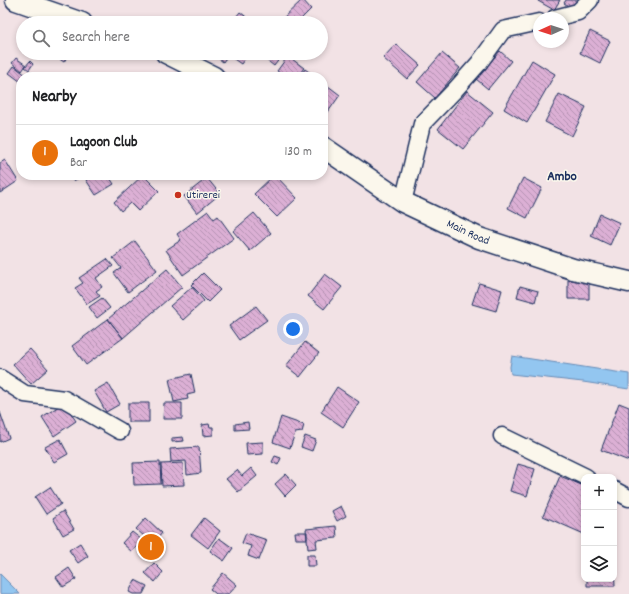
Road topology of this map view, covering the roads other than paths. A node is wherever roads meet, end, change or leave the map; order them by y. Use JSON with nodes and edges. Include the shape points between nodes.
{"nodes":[{"id":1,"x":16,"y":0,"type":"edge"},
{"id":2,"x":590,"y":0,"type":"edge"},
{"id":3,"x":569,"y":14,"type":"edge"},
{"id":4,"x":62,"y":16,"type":"edge"},
{"id":5,"x":533,"y":23,"type":"edge"},
{"id":6,"x":180,"y":60,"type":"edge"},
{"id":7,"x":204,"y":72,"type":"edge"},
{"id":8,"x":328,"y":150,"type":"edge"},
{"id":9,"x":403,"y":202,"type":"junction"},
{"id":10,"x":629,"y":282,"type":"edge"},
{"id":11,"x":0,"y":378,"type":"edge"},
{"id":12,"x":120,"y":431,"type":"dead end"},
{"id":13,"x":502,"y":436,"type":"dead end"},
{"id":14,"x":581,"y":475,"type":"edge"},
{"id":15,"x":617,"y":492,"type":"edge"},
{"id":16,"x":629,"y":498,"type":"edge"}],
"edges":[{"from":1,"to":4,"type":"main road"},
{"from":2,"to":3,"type":"street","via":[[578,12]]},
{"from":5,"to":9,"type":"street","via":[[503,30],[479,63],[422,124]]},
{"from":6,"to":7,"type":"main road"},
{"from":8,"to":9,"type":"main road","name":"Main Road"},
{"from":9,"to":10,"type":"main road","name":"Main Road","via":[[479,238],[573,269]]},
{"from":11,"to":12,"type":"street","via":[[25,394],[64,399]]},
{"from":13,"to":14,"type":"street"},
{"from":15,"to":16,"type":"street"}]}
